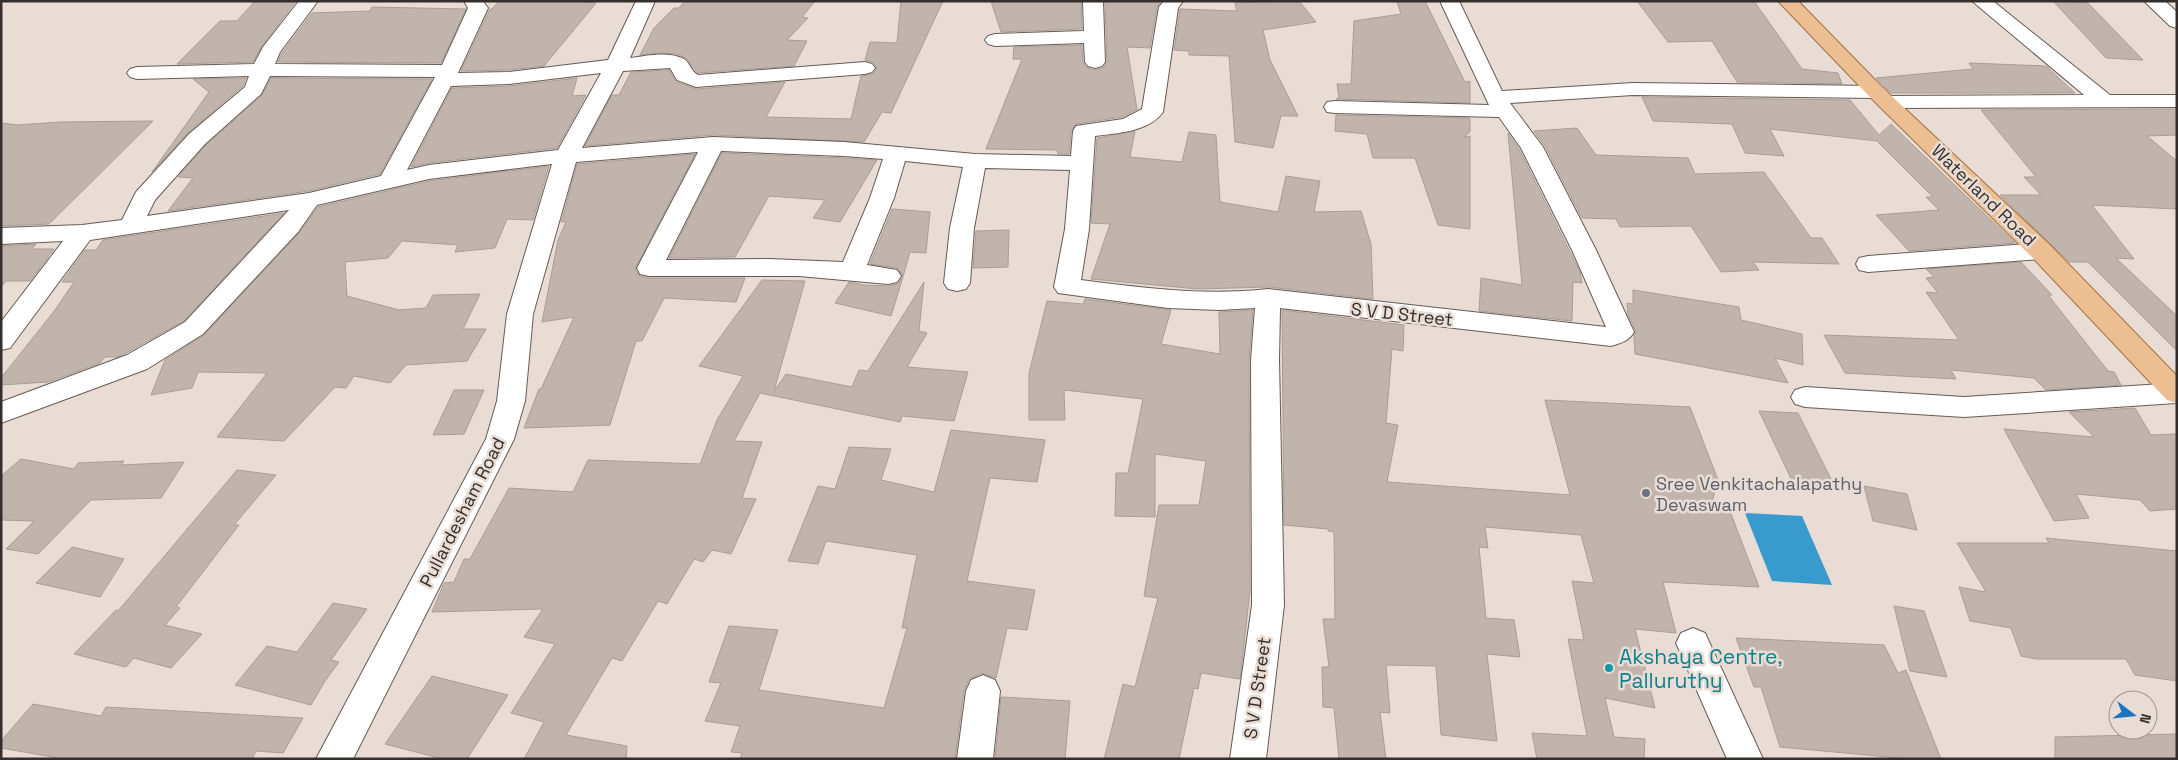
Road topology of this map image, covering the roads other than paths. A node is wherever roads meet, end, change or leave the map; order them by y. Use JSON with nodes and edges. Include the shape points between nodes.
{"nodes":[{"id":1,"x":309,"y":1,"type":"edge"},
{"id":2,"x":473,"y":1,"type":"edge"},
{"id":3,"x":646,"y":1,"type":"edge"},
{"id":4,"x":1093,"y":1,"type":"edge"},
{"id":5,"x":1174,"y":1,"type":"edge"},
{"id":6,"x":1449,"y":1,"type":"edge"},
{"id":7,"x":1787,"y":1,"type":"edge"},
{"id":8,"x":1981,"y":1,"type":"edge"},
{"id":9,"x":2153,"y":1,"type":"edge"},
{"id":10,"x":2177,"y":22,"type":"edge"},
{"id":11,"x":1095,"y":37,"type":"junction"},
{"id":12,"x":995,"y":40,"type":"dead end"},
{"id":13,"x":1095,"y":62,"type":"dead end"},
{"id":14,"x":616,"y":65,"type":"junction"},
{"id":15,"x":865,"y":68,"type":"dead end"},
{"id":16,"x":262,"y":70,"type":"junction"},
{"id":17,"x":137,"y":73,"type":"dead end"},
{"id":18,"x":447,"y":76,"type":"junction"},
{"id":19,"x":1882,"y":97,"type":"junction"},
{"id":20,"x":2103,"y":100,"type":"junction"},
{"id":21,"x":2177,"y":101,"type":"edge"},
{"id":22,"x":1500,"y":105,"type":"junction"},
{"id":23,"x":1336,"y":107,"type":"dead end"},
{"id":24,"x":712,"y":144,"type":"junction"},
{"id":25,"x":896,"y":153,"type":"junction"},
{"id":26,"x":566,"y":156,"type":"junction"},
{"id":27,"x":975,"y":161,"type":"junction"},
{"id":28,"x":1081,"y":163,"type":"junction"},
{"id":29,"x":390,"y":181,"type":"junction"},
{"id":30,"x":309,"y":200,"type":"junction"},
{"id":31,"x":131,"y":225,"type":"junction"},
{"id":32,"x":82,"y":233,"type":"junction"},
{"id":33,"x":1,"y":236,"type":"edge"},
{"id":34,"x":2041,"y":251,"type":"junction"},
{"id":35,"x":1868,"y":264,"type":"dead end"},
{"id":36,"x":852,"y":270,"type":"junction"},
{"id":37,"x":888,"y":276,"type":"dead end"},
{"id":38,"x":957,"y":283,"type":"dead end"},
{"id":39,"x":1268,"y":298,"type":"junction"},
{"id":40,"x":1,"y":341,"type":"edge"},
{"id":41,"x":2177,"y":393,"type":"edge"},
{"id":42,"x":1805,"y":398,"type":"dead end"},
{"id":43,"x":1,"y":413,"type":"edge"},
{"id":44,"x":1693,"y":643,"type":"dead end"},
{"id":45,"x":983,"y":691,"type":"dead end"},
{"id":46,"x":334,"y":759,"type":"edge"},
{"id":47,"x":975,"y":759,"type":"edge"},
{"id":48,"x":1248,"y":759,"type":"edge"},
{"id":49,"x":1745,"y":759,"type":"edge"}],
"edges":[{"from":1,"to":16,"type":"street","via":[[270,51]]},
{"from":2,"to":18,"type":"street","via":[[478,8]]},
{"from":3,"to":14,"type":"street","name":"Pullardesham Road"},
{"from":4,"to":11,"type":"street"},
{"from":5,"to":28,"type":"street","via":[[1169,7],[1152,112],[1144,120],[1084,131]]},
{"from":6,"to":22,"type":"street","name":"S V D Street"},
{"from":7,"to":19,"type":"main road","name":"Waterland Road"},
{"from":8,"to":20,"type":"street"},
{"from":9,"to":10,"type":"street"},
{"from":11,"to":12,"type":"street"},
{"from":11,"to":13,"type":"street"},
{"from":14,"to":15,"type":"street","via":[[675,62],[684,76],[696,81]]},
{"from":14,"to":18,"type":"street","via":[[509,78]]},
{"from":14,"to":26,"type":"street","name":"Pullardesham Road"},
{"from":16,"to":17,"type":"street"},
{"from":16,"to":18,"type":"street"},
{"from":16,"to":31,"type":"street","via":[[254,90],[197,139],[144,197]]},
{"from":18,"to":29,"type":"street"},
{"from":19,"to":20,"type":"street"},
{"from":19,"to":22,"type":"street","via":[[1634,89]]},
{"from":19,"to":34,"type":"main road","name":"Waterland Road"},
{"from":20,"to":21,"type":"street"},
{"from":22,"to":23,"type":"street","via":[[1440,111]]},
{"from":22,"to":39,"type":"street","name":"S V D Street","via":[[1532,147],[1621,332],[1611,337]]},
{"from":24,"to":25,"type":"street"},
{"from":24,"to":26,"type":"street"},
{"from":24,"to":36,"type":"street","via":[[649,268]]},
{"from":25,"to":27,"type":"street"},
{"from":25,"to":36,"type":"street","via":[[882,198]]},
{"from":26,"to":29,"type":"street","via":[[429,172]]},
{"from":26,"to":46,"type":"street","name":"Pullardesham Road","via":[[520,314],[513,394],[500,439]]},
{"from":27,"to":28,"type":"street"},
{"from":27,"to":38,"type":"street","via":[[962,228]]},
{"from":28,"to":39,"type":"street","via":[[1077,229],[1067,287],[1153,298],[1247,302]]},
{"from":29,"to":30,"type":"street"},
{"from":30,"to":31,"type":"street"},
{"from":30,"to":43,"type":"street","via":[[289,227],[194,328],[137,362]]},
{"from":31,"to":32,"type":"street"},
{"from":32,"to":33,"type":"street"},
{"from":32,"to":40,"type":"street"},
{"from":34,"to":35,"type":"street"},
{"from":34,"to":41,"type":"main road","name":"Waterland Road"},
{"from":36,"to":37,"type":"street"},
{"from":39,"to":48,"type":"street","name":"S V D Street","via":[[1265,360],[1268,605]]},
{"from":41,"to":42,"type":"street","via":[[1964,407]]},
{"from":44,"to":49,"type":"street"},
{"from":45,"to":47,"type":"street"}]}
